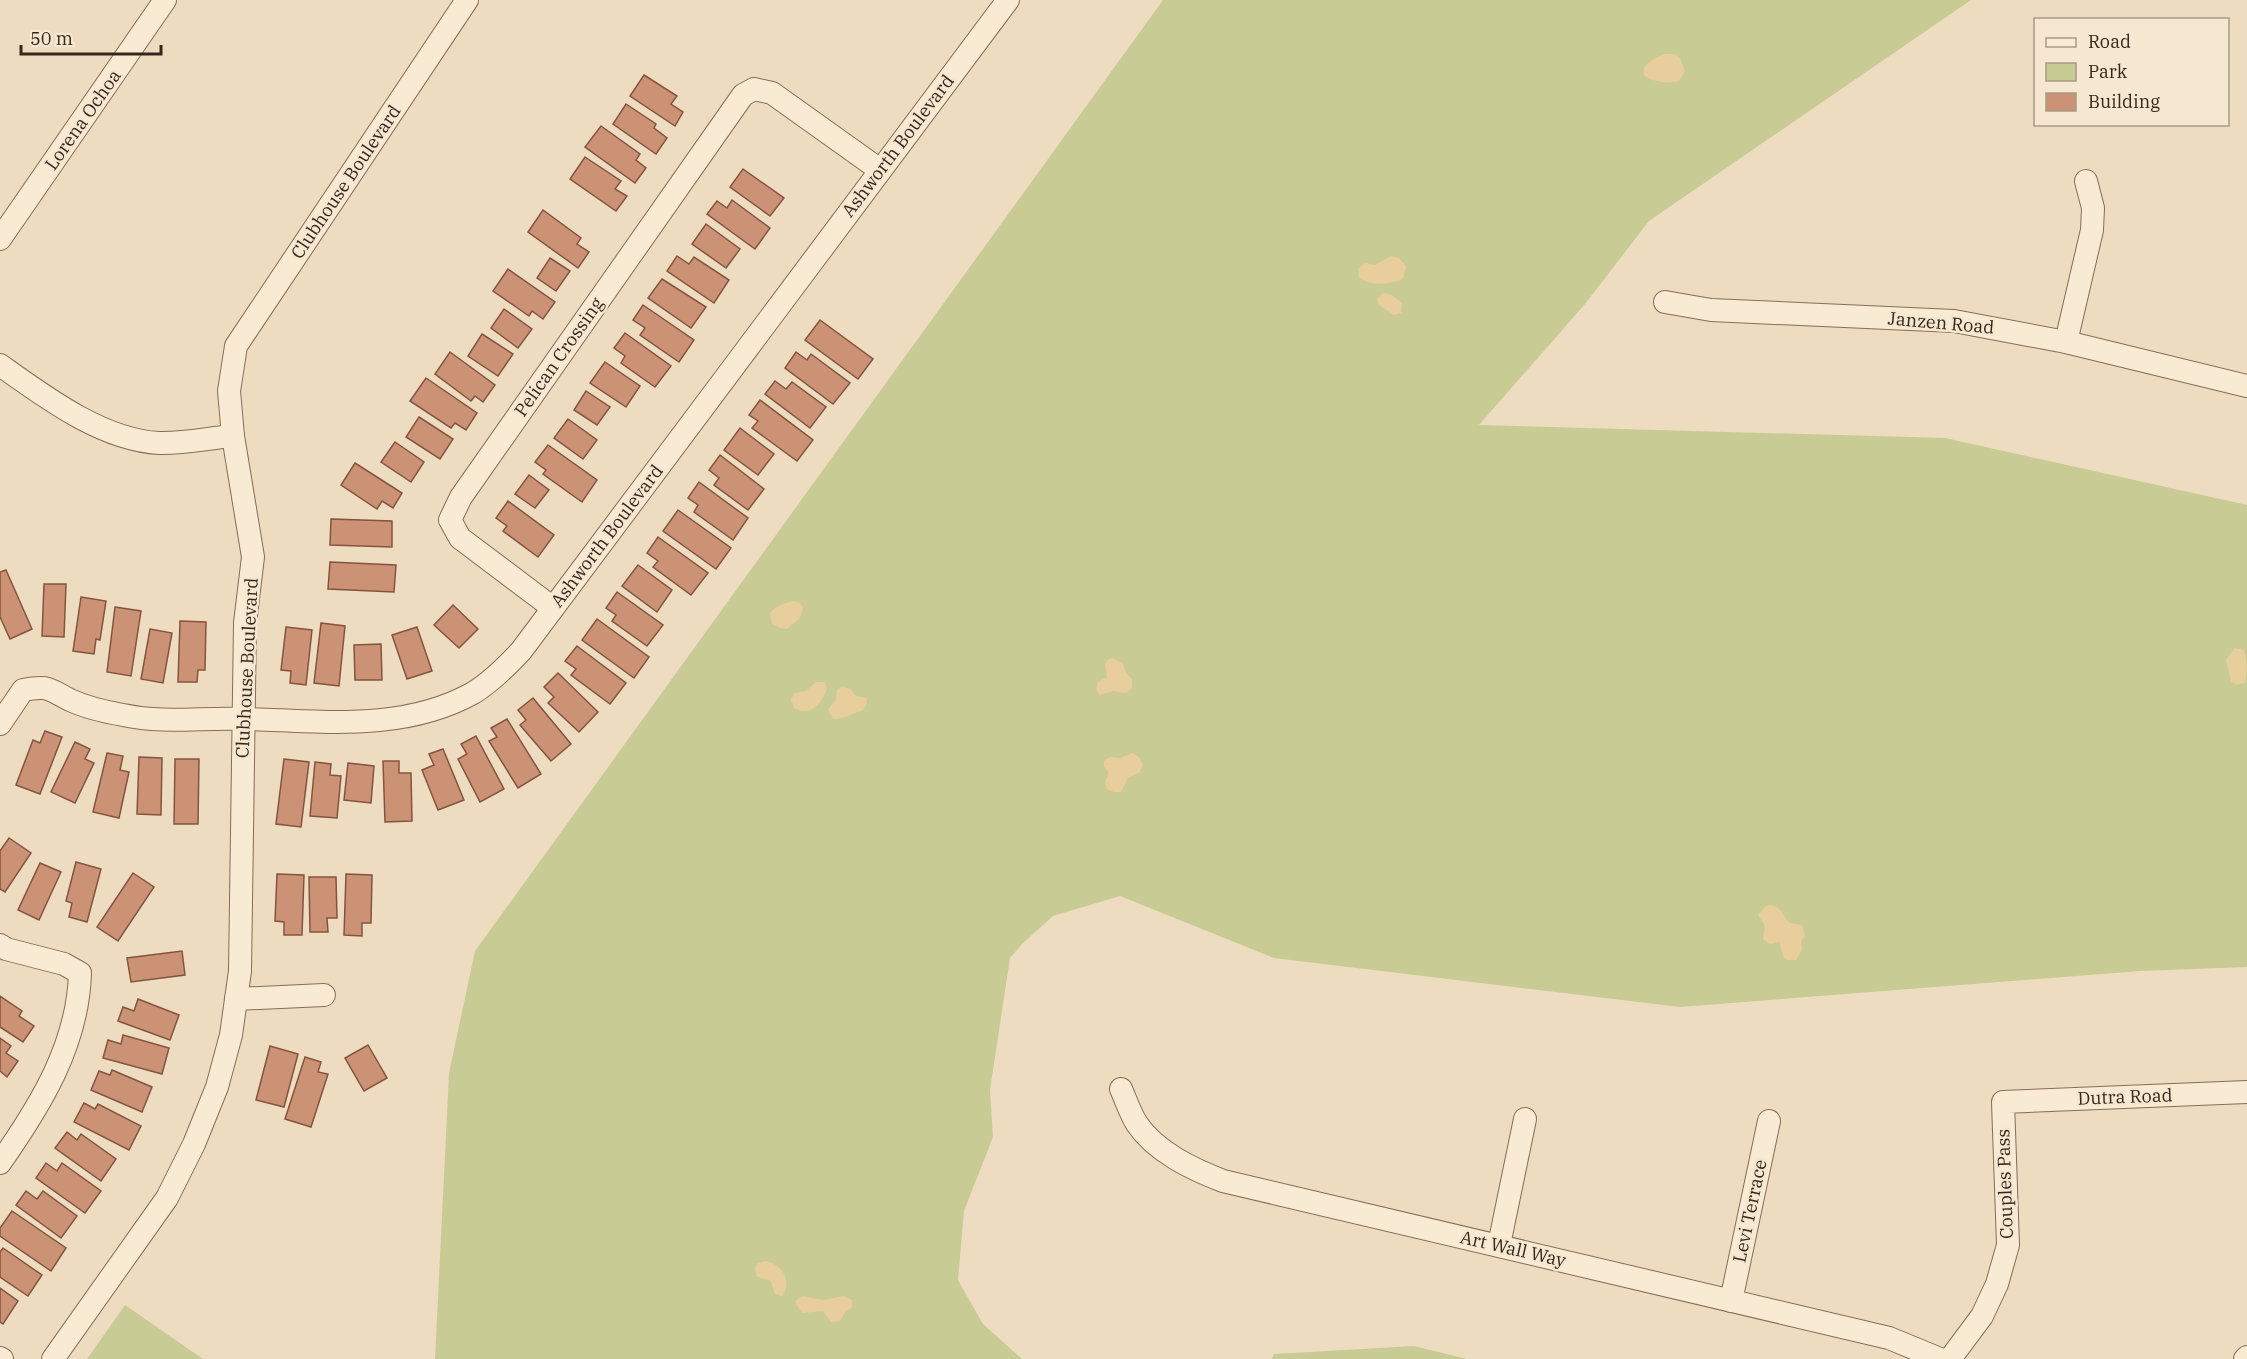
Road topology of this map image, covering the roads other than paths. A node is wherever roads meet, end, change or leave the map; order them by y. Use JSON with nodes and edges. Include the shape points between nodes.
{"nodes":[{"id":1,"x":165,"y":0,"type":"edge"},
{"id":2,"x":467,"y":0,"type":"edge"},
{"id":3,"x":1008,"y":0,"type":"edge"},
{"id":4,"x":880,"y":170,"type":"junction"},
{"id":5,"x":2086,"y":181,"type":"dead end"},
{"id":6,"x":0,"y":239,"type":"edge"},
{"id":7,"x":1665,"y":302,"type":"dead end"},
{"id":8,"x":2066,"y":342,"type":"junction"},
{"id":9,"x":0,"y":365,"type":"edge"},
{"id":10,"x":2247,"y":386,"type":"edge"},
{"id":11,"x":233,"y":436,"type":"junction"},
{"id":12,"x":553,"y":608,"type":"junction"},
{"id":13,"x":242,"y":718,"type":"junction"},
{"id":14,"x":0,"y":724,"type":"edge"},
{"id":15,"x":0,"y":945,"type":"edge"},
{"id":16,"x":324,"y":995,"type":"dead end"},
{"id":17,"x":236,"y":999,"type":"junction"},
{"id":18,"x":1121,"y":1089,"type":"dead end"},
{"id":19,"x":2247,"y":1092,"type":"edge"},
{"id":20,"x":2003,"y":1102,"type":"joint"},
{"id":21,"x":1525,"y":1119,"type":"dead end"},
{"id":22,"x":1769,"y":1121,"type":"dead end"},
{"id":23,"x":0,"y":1163,"type":"edge"},
{"id":24,"x":1499,"y":1245,"type":"junction"},
{"id":25,"x":1731,"y":1301,"type":"junction"},
{"id":26,"x":53,"y":1359,"type":"edge"},
{"id":27,"x":1940,"y":1359,"type":"edge"},
{"id":28,"x":1950,"y":1359,"type":"edge"}],
"edges":[{"from":1,"to":6,"type":"street","name":"Lorena Ochoa"},
{"from":2,"to":11,"type":"street","name":"Clubhouse Boulevard","via":[[236,346],[229,391]]},
{"from":3,"to":4,"type":"street","name":"Ashworth Boulevard"},
{"from":4,"to":12,"type":"street","name":"Ashworth Boulevard"},
{"from":4,"to":12,"type":"street","name":"Pelican Crossing","via":[[772,93],[754,89],[742,95],[461,497],[450,520],[460,538]]},
{"from":5,"to":8,"type":"street","via":[[2092,230]]},
{"from":7,"to":8,"type":"street","name":"Janzen Road","via":[[1711,310],[1954,321]]},
{"from":8,"to":10,"type":"street","name":"Janzen Road"},
{"from":9,"to":11,"type":"street","via":[[39,393],[111,433],[159,443]]},
{"from":11,"to":13,"type":"street","name":"Clubhouse Boulevard","via":[[253,556],[245,623]]},
{"from":12,"to":13,"type":"street","name":"Ashworth Boulevard","via":[[504,669],[475,692],[450,704],[373,722]]},
{"from":13,"to":14,"type":"street","name":"Ashworth Boulevard","via":[[162,721],[121,715],[41,687],[23,690]]},
{"from":13,"to":17,"type":"street","name":"Clubhouse Boulevard","via":[[240,971]]},
{"from":15,"to":23,"type":"street","via":[[64,964],[80,974],[73,1027],[54,1075]]},
{"from":16,"to":17,"type":"street"},
{"from":17,"to":26,"type":"street","name":"Clubhouse Boulevard","via":[[217,1087],[167,1198]]},
{"from":18,"to":24,"type":"street","name":"Art Wall Way","via":[[1145,1134],[1194,1169],[1223,1181]]},
{"from":19,"to":20,"type":"street","name":"Dutra Road"},
{"from":20,"to":28,"type":"street","name":"Couples Pass","via":[[2008,1245],[1998,1284],[1982,1316]]},
{"from":21,"to":24,"type":"street"},
{"from":22,"to":25,"type":"street","name":"Levi Terrace"},
{"from":24,"to":25,"type":"street","name":"Art Wall Way"},
{"from":25,"to":27,"type":"street","name":"Art Wall Way","via":[[1889,1338]]}]}
